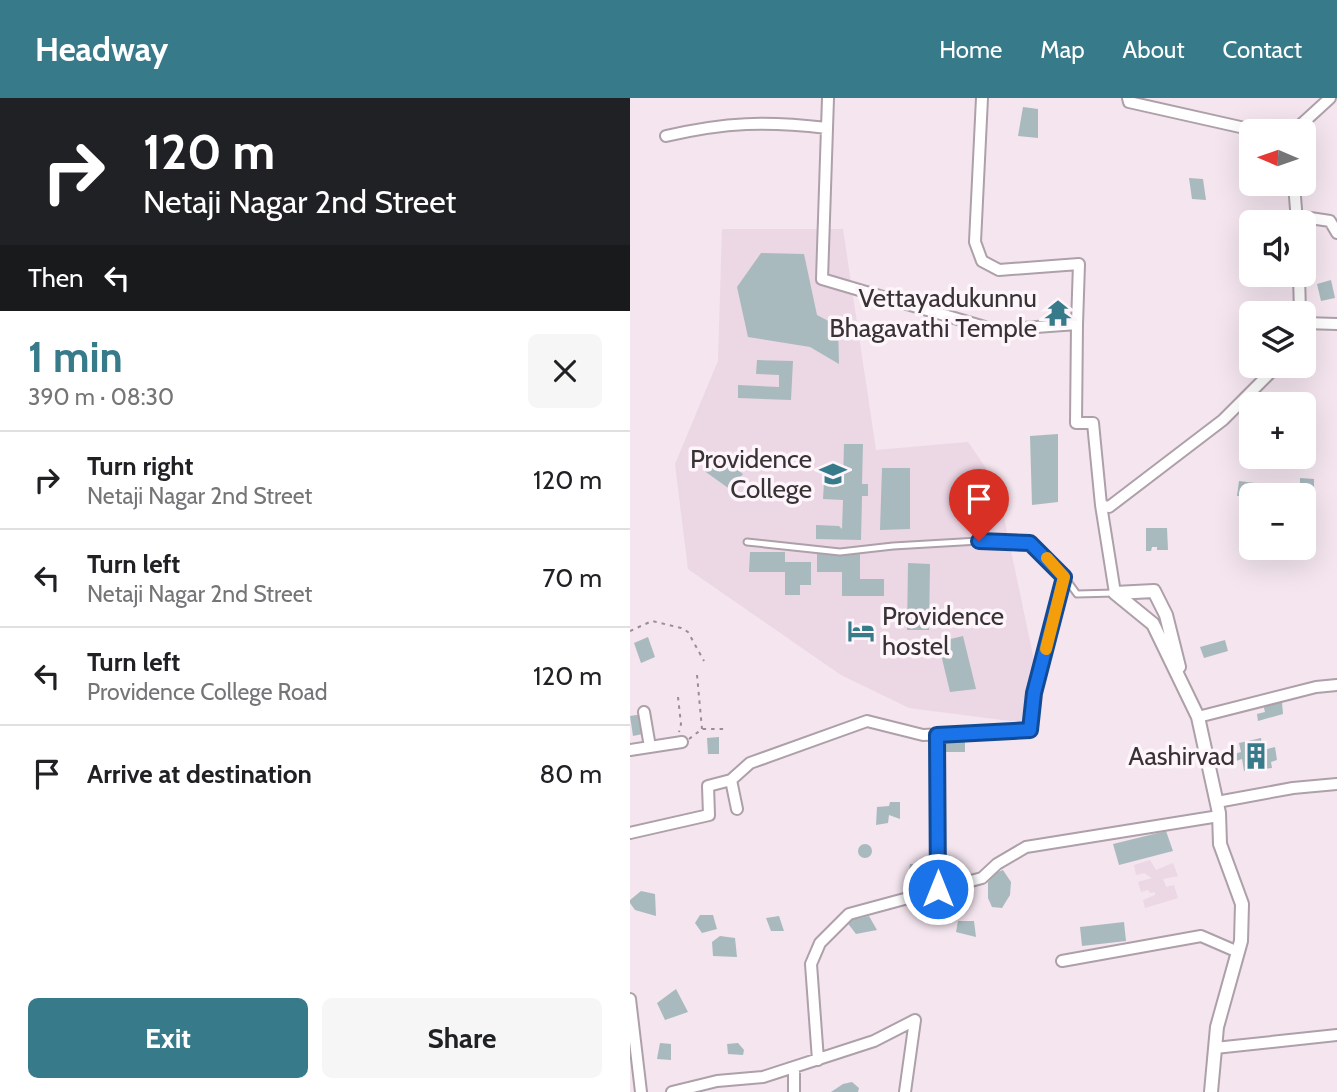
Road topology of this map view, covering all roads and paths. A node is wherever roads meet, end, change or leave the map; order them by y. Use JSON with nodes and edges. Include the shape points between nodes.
{"nodes":[{"id":1,"x":828,"y":98,"type":"edge"},
{"id":2,"x":982,"y":98,"type":"edge"},
{"id":3,"x":1128,"y":98,"type":"edge"},
{"id":4,"x":1330,"y":98,"type":"edge"},
{"id":5,"x":1307,"y":119,"type":"edge"},
{"id":6,"x":1239,"y":127,"type":"edge"},
{"id":7,"x":827,"y":128,"type":"junction"},
{"id":8,"x":666,"y":136,"type":"dead end"},
{"id":9,"x":1316,"y":220,"type":"edge"},
{"id":10,"x":1337,"y":233,"type":"edge"},
{"id":11,"x":1316,"y":323,"type":"edge"},
{"id":12,"x":1077,"y":324,"type":"junction"},
{"id":13,"x":1337,"y":324,"type":"edge"},
{"id":14,"x":1265,"y":378,"type":"edge"},
{"id":15,"x":1101,"y":505,"type":"junction"},
{"id":16,"x":747,"y":542,"type":"dead end"},
{"id":17,"x":1064,"y":577,"type":"junction"},
{"id":18,"x":1115,"y":593,"type":"junction"},
{"id":19,"x":630,"y":631,"type":"edge"},
{"id":20,"x":704,"y":661,"type":"dead end"},
{"id":21,"x":697,"y":675,"type":"dead end"},
{"id":22,"x":1337,"y":685,"type":"edge"},
{"id":23,"x":1184,"y":688,"type":"junction"},
{"id":24,"x":678,"y":696,"type":"dead end"},
{"id":25,"x":644,"y":712,"type":"dead end"},
{"id":26,"x":1198,"y":716,"type":"junction"},
{"id":27,"x":702,"y":729,"type":"junction"},
{"id":28,"x":728,"y":729,"type":"dead end"},
{"id":29,"x":937,"y":735,"type":"junction"},
{"id":30,"x":676,"y":743,"type":"junction"},
{"id":31,"x":650,"y":747,"type":"junction"},
{"id":32,"x":630,"y":750,"type":"edge"},
{"id":33,"x":731,"y":780,"type":"junction"},
{"id":34,"x":1337,"y":784,"type":"edge"},
{"id":35,"x":1217,"y":802,"type":"junction"},
{"id":36,"x":737,"y":809,"type":"dead end"},
{"id":37,"x":1219,"y":816,"type":"junction"},
{"id":38,"x":630,"y":833,"type":"edge"},
{"id":39,"x":938,"y":889,"type":"junction"},
{"id":40,"x":1238,"y":952,"type":"junction"},
{"id":41,"x":1062,"y":961,"type":"dead end"},
{"id":42,"x":630,"y":999,"type":"edge"},
{"id":43,"x":1337,"y":1035,"type":"edge"},
{"id":44,"x":1215,"y":1048,"type":"junction"},
{"id":45,"x":818,"y":1060,"type":"junction"},
{"id":46,"x":794,"y":1067,"type":"junction"},
{"id":47,"x":641,"y":1092,"type":"edge"},
{"id":48,"x":672,"y":1092,"type":"edge"},
{"id":49,"x":794,"y":1092,"type":"edge"},
{"id":50,"x":905,"y":1092,"type":"edge"},
{"id":51,"x":1211,"y":1092,"type":"edge"}],
"edges":[{"from":1,"to":7,"type":"street"},
{"from":2,"to":12,"type":"street","via":[[975,242],[982,261],[999,270],[1079,264]]},
{"from":3,"to":6,"type":"street","via":[[1129,102]]},
{"from":4,"to":5,"type":"street"},
{"from":7,"to":8,"type":"street","via":[[772,122],[713,125]]},
{"from":7,"to":12,"type":"street","via":[[822,279],[995,330]]},
{"from":9,"to":10,"type":"street","via":[[1331,221]]},
{"from":11,"to":13,"type":"street"},
{"from":12,"to":15,"type":"street","via":[[1076,423],[1093,423]]},
{"from":14,"to":15,"type":"street","via":[[1223,420],[1109,507]]},
{"from":15,"to":18,"type":"street"},
{"from":16,"to":17,"type":"lane","via":[[840,552],[979,541],[1030,543]]},
{"from":17,"to":18,"type":"lane","via":[[1077,594]]},
{"from":17,"to":29,"type":"street","via":[[1034,693],[1030,730]]},
{"from":18,"to":23,"type":"street","via":[[1153,624]]},
{"from":18,"to":23,"type":"street","via":[[1154,591],[1166,615]]},
{"from":19,"to":20,"type":"path","via":[[652,621],[681,628]]},
{"from":21,"to":27,"type":"path"},
{"from":22,"to":26,"type":"street"},
{"from":23,"to":26,"type":"street"},
{"from":24,"to":30,"type":"path","via":[[681,724]]},
{"from":25,"to":31,"type":"street"},
{"from":26,"to":35,"type":"street"},
{"from":27,"to":28,"type":"path"},
{"from":27,"to":30,"type":"path"},
{"from":29,"to":33,"type":"street","via":[[923,736],[867,721],[750,763]]},
{"from":29,"to":39,"type":"street"},
{"from":30,"to":31,"type":"street"},
{"from":31,"to":32,"type":"street"},
{"from":33,"to":36,"type":"street"},
{"from":33,"to":38,"type":"street","via":[[708,786],[709,815]]},
{"from":34,"to":35,"type":"street"},
{"from":35,"to":37,"type":"street"},
{"from":37,"to":39,"type":"street","via":[[1026,847],[982,878]]},
{"from":37,"to":40,"type":"street","via":[[1220,844],[1242,904]]},
{"from":39,"to":45,"type":"street","via":[[849,914],[820,943],[811,964]]},
{"from":40,"to":41,"type":"street","via":[[1201,936]]},
{"from":40,"to":44,"type":"street"},
{"from":42,"to":47,"type":"street"},
{"from":43,"to":44,"type":"street"},
{"from":44,"to":51,"type":"street"},
{"from":45,"to":46,"type":"street"},
{"from":45,"to":50,"type":"street","via":[[915,1020]]},
{"from":46,"to":48,"type":"street","via":[[764,1077],[717,1081]]},
{"from":46,"to":49,"type":"street"}]}
